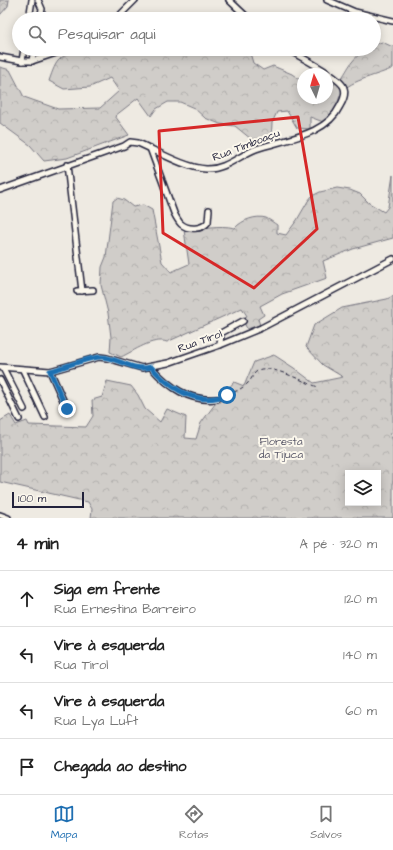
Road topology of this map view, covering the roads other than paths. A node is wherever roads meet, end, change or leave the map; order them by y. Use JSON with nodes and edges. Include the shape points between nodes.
{"nodes":[{"id":1,"x":32,"y":0,"type":"edge"},
{"id":2,"x":38,"y":0,"type":"edge"},
{"id":3,"x":135,"y":0,"type":"edge"},
{"id":4,"x":229,"y":0,"type":"edge"},
{"id":5,"x":327,"y":0,"type":"edge"},
{"id":6,"x":30,"y":12,"type":"edge"},
{"id":7,"x":41,"y":12,"type":"edge"},
{"id":8,"x":123,"y":12,"type":"edge"},
{"id":9,"x":242,"y":12,"type":"edge"},
{"id":10,"x":355,"y":12,"type":"edge"},
{"id":11,"x":381,"y":18,"type":"edge"},
{"id":12,"x":393,"y":21,"type":"edge"},
{"id":13,"x":23,"y":56,"type":"edge"},
{"id":14,"x":33,"y":56,"type":"edge"},
{"id":15,"x":45,"y":56,"type":"edge"},
{"id":16,"x":299,"y":56,"type":"edge"},
{"id":17,"x":0,"y":57,"type":"edge"},
{"id":18,"x":22,"y":60,"type":"junction"},
{"id":19,"x":32,"y":60,"type":"junction"},
{"id":20,"x":150,"y":148,"type":"junction"},
{"id":21,"x":67,"y":165,"type":"junction"},
{"id":22,"x":0,"y":190,"type":"edge"},
{"id":23,"x":209,"y":210,"type":"dead end"},
{"id":24,"x":393,"y":259,"type":"edge"},
{"id":25,"x":93,"y":290,"type":"dead end"},
{"id":26,"x":243,"y":321,"type":"dead end"},
{"id":27,"x":220,"y":345,"type":"junction"},
{"id":28,"x":151,"y":367,"type":"junction"},
{"id":29,"x":2,"y":368,"type":"edge"},
{"id":30,"x":23,"y":370,"type":"junction"},
{"id":31,"x":50,"y":371,"type":"junction"},
{"id":32,"x":0,"y":380,"type":"edge"},
{"id":33,"x":216,"y":399,"type":"road end"},
{"id":34,"x":24,"y":409,"type":"dead end"},
{"id":35,"x":67,"y":409,"type":"dead end"},
{"id":36,"x":45,"y":417,"type":"dead end"},
{"id":37,"x":19,"y":419,"type":"dead end"},
{"id":38,"x":0,"y":515,"type":"edge"},
{"id":39,"x":8,"y":518,"type":"edge"}],
"edges":[{"from":1,"to":6,"type":"street"},
{"from":2,"to":7,"type":"street"},
{"from":3,"to":8,"type":"street"},
{"from":4,"to":9,"type":"street"},
{"from":5,"to":10,"type":"street"},
{"from":11,"to":12,"type":"street"},
{"from":13,"to":18,"type":"street"},
{"from":14,"to":19,"type":"street"},
{"from":15,"to":19,"type":"street"},
{"from":16,"to":20,"type":"street","name":"Rua Timboaçu","via":[[331,75],[344,88],[339,110],[326,123],[305,134],[255,150],[214,169],[185,164]]},
{"from":17,"to":18,"type":"street"},
{"from":18,"to":19,"type":"street"},
{"from":20,"to":21,"type":"street","name":"Rua Timboaçu","via":[[130,142]]},
{"from":20,"to":23,"type":"street","via":[[179,222],[191,228],[202,227],[208,222]]},
{"from":21,"to":22,"type":"street","name":"Rua Timboaçu"},
{"from":21,"to":25,"type":"street","via":[[79,291]]},
{"from":24,"to":27,"type":"street","name":"Rua Tirol","via":[[261,328]]},
{"from":26,"to":27,"type":"street","via":[[221,333]]},
{"from":27,"to":28,"type":"street","name":"Rua Tirol"},
{"from":28,"to":31,"type":"street","name":"Rua Tirol","via":[[139,368],[98,357]]},
{"from":28,"to":33,"type":"street","via":[[170,385],[185,394],[201,400]]},
{"from":29,"to":30,"type":"street","name":"Rua Tirol"},
{"from":29,"to":34,"type":"street"},
{"from":30,"to":31,"type":"street","name":"Rua Tirol"},
{"from":30,"to":36,"type":"street"},
{"from":31,"to":35,"type":"street"},
{"from":32,"to":37,"type":"street"},
{"from":38,"to":39,"type":"street"}]}
